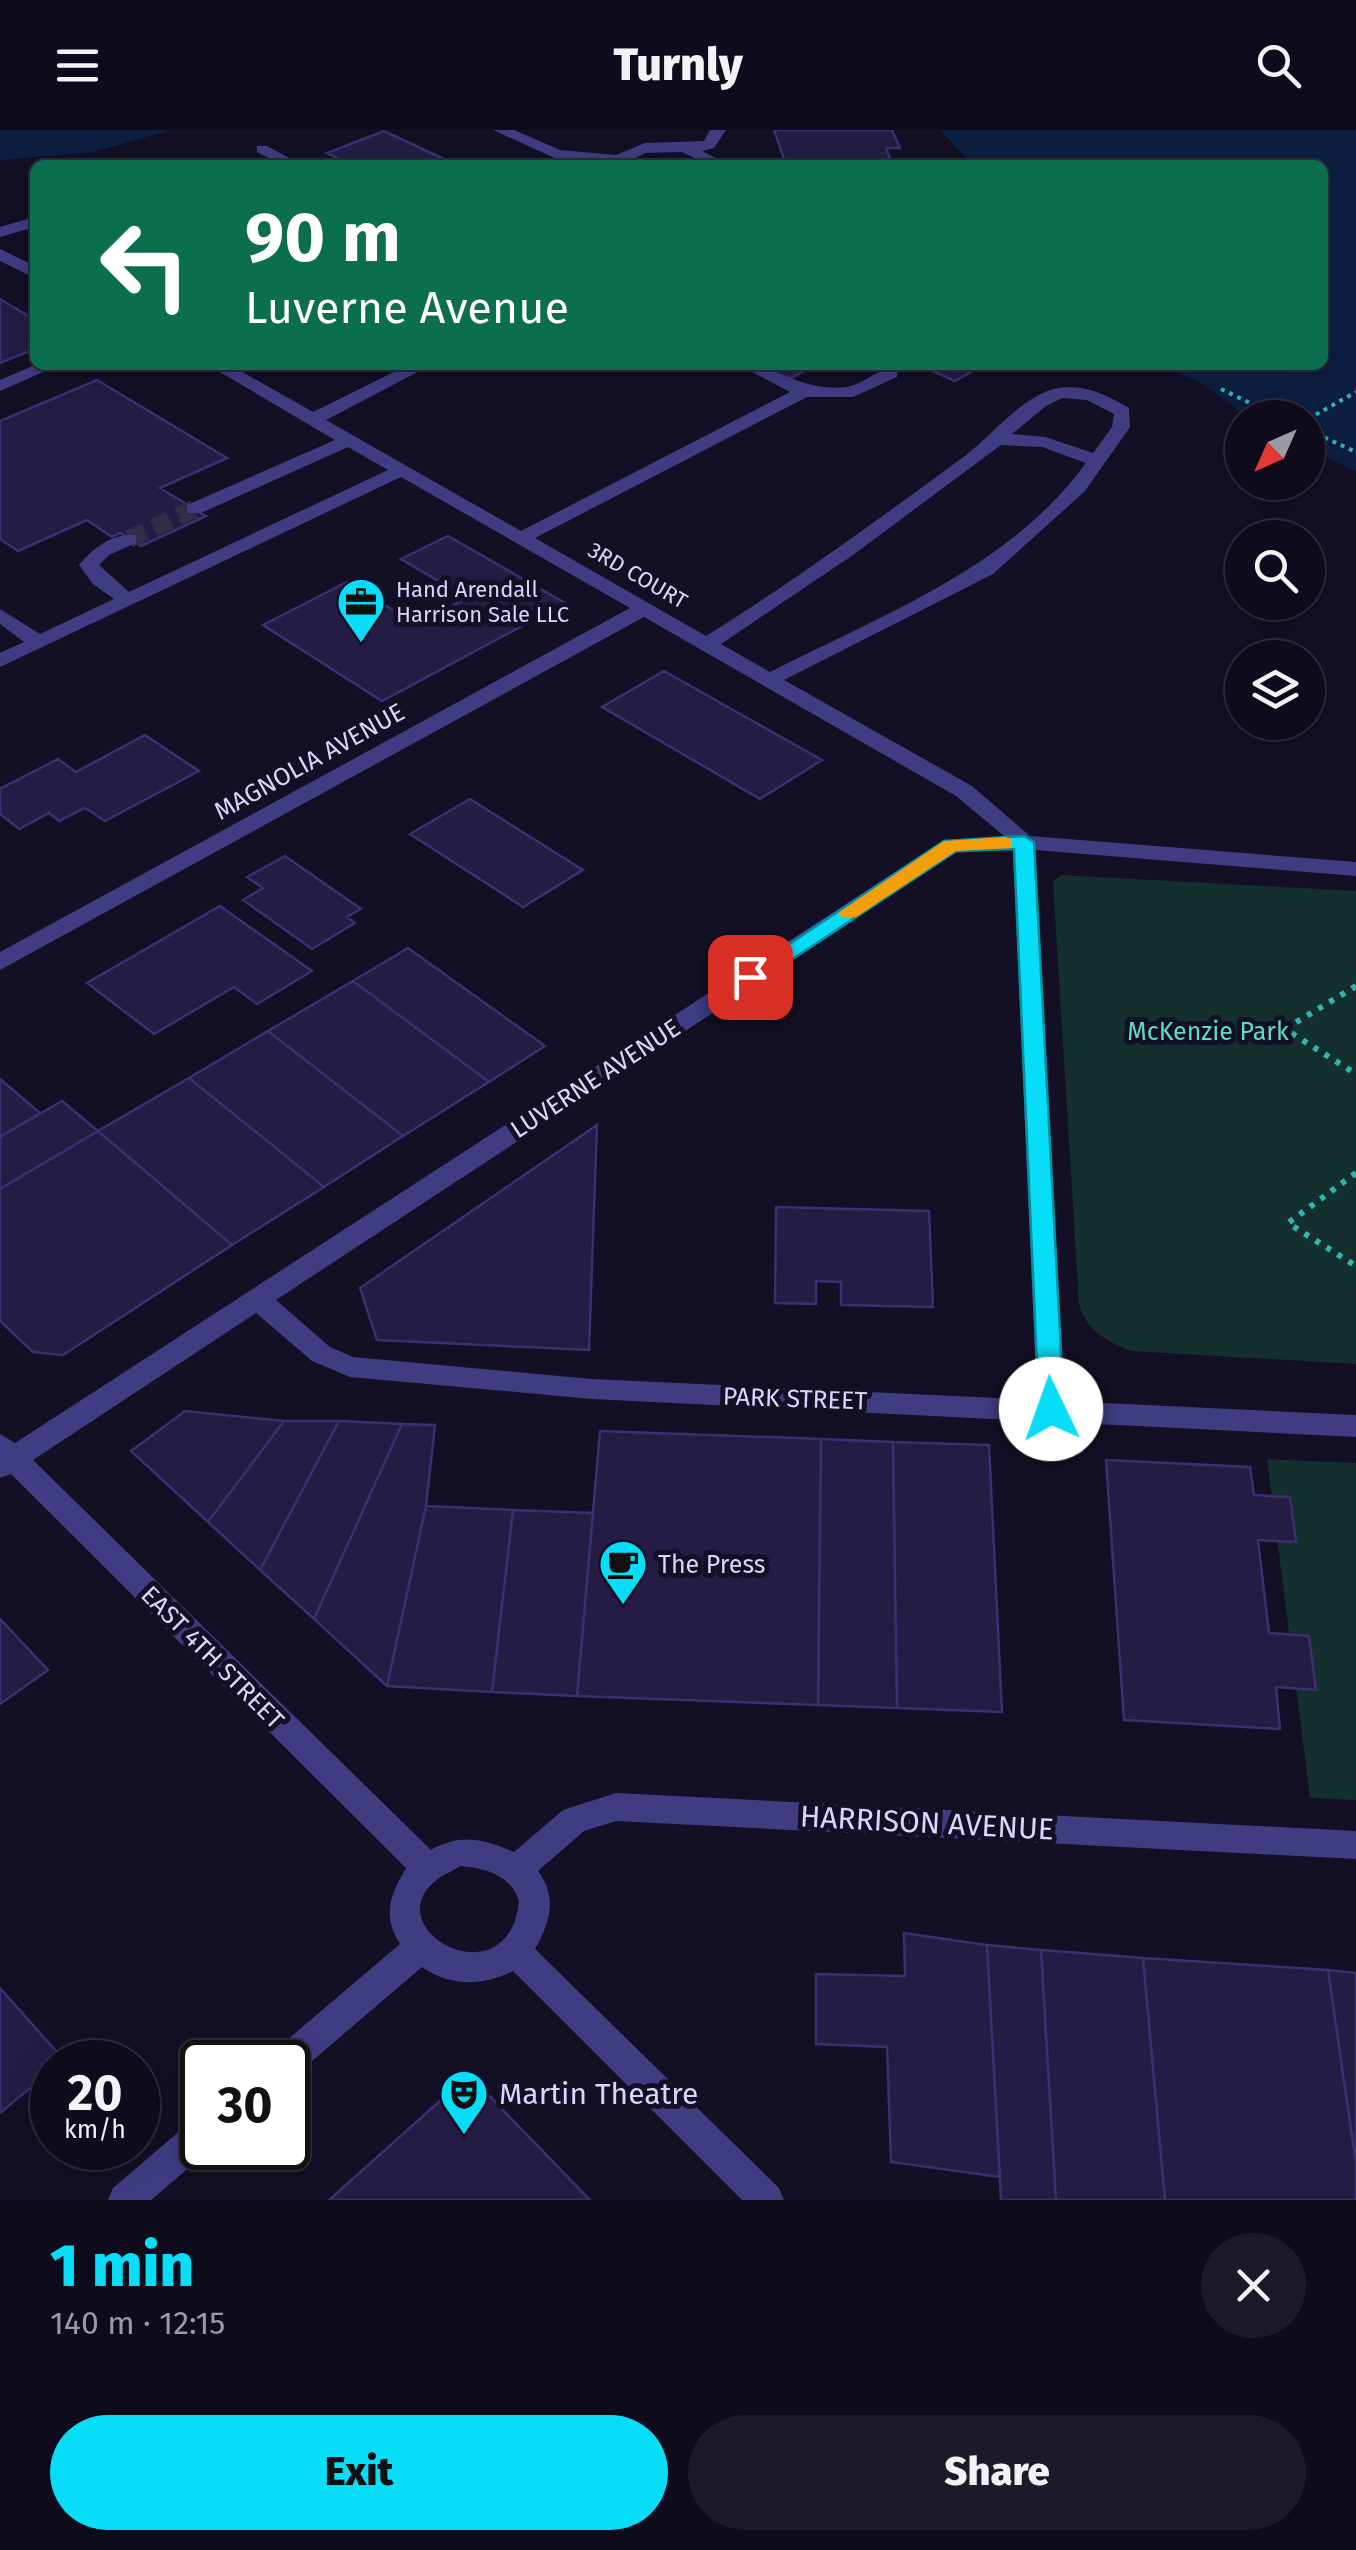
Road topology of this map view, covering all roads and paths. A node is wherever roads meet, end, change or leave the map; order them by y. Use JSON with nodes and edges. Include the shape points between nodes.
{"nodes":[{"id":1,"x":501,"y":130,"type":"edge"},
{"id":2,"x":718,"y":130,"type":"edge"},
{"id":3,"x":262,"y":149,"type":"dead end"},
{"id":4,"x":690,"y":151,"type":"junction"},
{"id":5,"x":284,"y":160,"type":"edge"},
{"id":6,"x":596,"y":160,"type":"edge"},
{"id":7,"x":622,"y":160,"type":"edge"},
{"id":8,"x":711,"y":160,"type":"edge"},
{"id":9,"x":30,"y":223,"type":"edge"},
{"id":10,"x":0,"y":232,"type":"edge"},
{"id":11,"x":0,"y":254,"type":"edge"},
{"id":12,"x":30,"y":270,"type":"edge"},
{"id":13,"x":38,"y":370,"type":"edge"},
{"id":14,"x":226,"y":370,"type":"edge"},
{"id":15,"x":412,"y":370,"type":"edge"},
{"id":16,"x":758,"y":370,"type":"edge"},
{"id":17,"x":891,"y":373,"type":"dead end"},
{"id":18,"x":0,"y":386,"type":"edge"},
{"id":19,"x":1221,"y":389,"type":"dead end"},
{"id":20,"x":804,"y":392,"type":"junction"},
{"id":21,"x":1356,"y":392,"type":"edge"},
{"id":22,"x":1244,"y":400,"type":"edge"},
{"id":23,"x":1325,"y":409,"type":"edge"},
{"id":24,"x":312,"y":420,"type":"junction"},
{"id":25,"x":1325,"y":438,"type":"edge"},
{"id":26,"x":998,"y":439,"type":"junction"},
{"id":27,"x":349,"y":440,"type":"junction"},
{"id":28,"x":1356,"y":452,"type":"edge"},
{"id":29,"x":1094,"y":460,"type":"junction"},
{"id":30,"x":402,"y":470,"type":"junction"},
{"id":31,"x":194,"y":509,"type":"tunnel mouth"},
{"id":32,"x":523,"y":537,"type":"junction"},
{"id":33,"x":129,"y":539,"type":"tunnel mouth"},
{"id":34,"x":128,"y":601,"type":"junction"},
{"id":35,"x":645,"y":608,"type":"junction"},
{"id":36,"x":0,"y":616,"type":"edge"},
{"id":37,"x":40,"y":643,"type":"junction"},
{"id":38,"x":708,"y":643,"type":"junction"},
{"id":39,"x":0,"y":661,"type":"edge"},
{"id":40,"x":771,"y":679,"type":"junction"},
{"id":41,"x":1024,"y":842,"type":"junction"},
{"id":42,"x":1356,"y":869,"type":"edge"},
{"id":43,"x":0,"y":962,"type":"edge"},
{"id":44,"x":1356,"y":986,"type":"edge"},
{"id":45,"x":1356,"y":1074,"type":"edge"},
{"id":46,"x":1356,"y":1173,"type":"edge"},
{"id":47,"x":1356,"y":1266,"type":"edge"},
{"id":48,"x":258,"y":1300,"type":"junction"},
{"id":49,"x":1051,"y":1409,"type":"junction"},
{"id":50,"x":1356,"y":1426,"type":"edge"},
{"id":51,"x":4,"y":1457,"type":"edge"},
{"id":52,"x":1356,"y":1846,"type":"edge"},
{"id":53,"x":427,"y":1868,"type":"junction"},
{"id":54,"x":518,"y":1868,"type":"junction"},
{"id":55,"x":418,"y":1950,"type":"junction"},
{"id":56,"x":514,"y":1950,"type":"junction"},
{"id":57,"x":310,"y":2042,"type":"edge"},
{"id":58,"x":180,"y":2153,"type":"edge"},
{"id":59,"x":125,"y":2200,"type":"edge"},
{"id":60,"x":766,"y":2200,"type":"edge"}],
"edges":[{"from":1,"to":6,"type":"street","via":[[557,154]]},
{"from":2,"to":4,"type":"street","via":[[709,145]]},
{"from":3,"to":5,"type":"street"},
{"from":4,"to":7,"type":"street","via":[[648,147]]},
{"from":4,"to":8,"type":"street"},
{"from":9,"to":10,"type":"street"},
{"from":11,"to":12,"type":"street"},
{"from":13,"to":18,"type":"street"},
{"from":14,"to":24,"type":"street","name":"3RD COURT"},
{"from":15,"to":24,"type":"street"},
{"from":16,"to":20,"type":"street"},
{"from":17,"to":20,"type":"street","via":[[853,392]]},
{"from":19,"to":22,"type":"path"},
{"from":20,"to":32,"type":"street"},
{"from":21,"to":23,"type":"path"},
{"from":24,"to":27,"type":"street","name":"3RD COURT"},
{"from":25,"to":28,"type":"path"},
{"from":26,"to":29,"type":"street","via":[[1045,442]]},
{"from":26,"to":29,"type":"street","via":[[1045,397],[1064,391],[1102,399],[1124,412],[1121,427]]},
{"from":26,"to":38,"type":"street","via":[[775,604]]},
{"from":27,"to":30,"type":"street","name":"3RD COURT"},
{"from":27,"to":31,"type":"street"},
{"from":29,"to":40,"type":"street","via":[[1078,487],[986,570]]},
{"from":30,"to":32,"type":"street","name":"3RD COURT"},
{"from":30,"to":34,"type":"street"},
{"from":32,"to":35,"type":"street","name":"3RD COURT"},
{"from":33,"to":34,"type":"street","via":[[102,550],[89,565]]},
{"from":34,"to":37,"type":"street"},
{"from":35,"to":38,"type":"street","name":"3RD COURT"},
{"from":35,"to":43,"type":"street","name":"MAGNOLIA AVENUE"},
{"from":36,"to":37,"type":"street"},
{"from":37,"to":39,"type":"street"},
{"from":38,"to":40,"type":"street","name":"3RD COURT"},
{"from":40,"to":41,"type":"street","name":"3RD COURT","via":[[964,792]]},
{"from":41,"to":42,"type":"street","name":"LUVERNE AVENUE"},
{"from":41,"to":48,"type":"street","name":"LUVERNE AVENUE","via":[[951,846]]},
{"from":41,"to":49,"type":"street"},
{"from":44,"to":45,"type":"path","via":[[1285,1029]]},
{"from":46,"to":47,"type":"path","via":[[1288,1223]]},
{"from":48,"to":49,"type":"street","name":"PARK STREET","via":[[321,1354],[350,1367],[592,1390]]},
{"from":48,"to":51,"type":"street","name":"LUVERNE AVENUE"},
{"from":49,"to":50,"type":"street","name":"PARK STREET"},
{"from":51,"to":53,"type":"street","name":"EAST 4TH STREET"},
{"from":52,"to":54,"type":"street","name":"HARRISON AVENUE","via":[[616,1808],[574,1820]]},
{"from":53,"to":54,"type":"street","via":[[456,1852],[479,1852]]},
{"from":53,"to":55,"type":"street","via":[[408,1893],[404,1912]]},
{"from":54,"to":56,"type":"street","via":[[528,1883],[532,1920]]},
{"from":55,"to":56,"type":"street","via":[[453,1968],[485,1965]]},
{"from":55,"to":57,"type":"street"},
{"from":56,"to":60,"type":"street"},
{"from":58,"to":59,"type":"street"}]}
